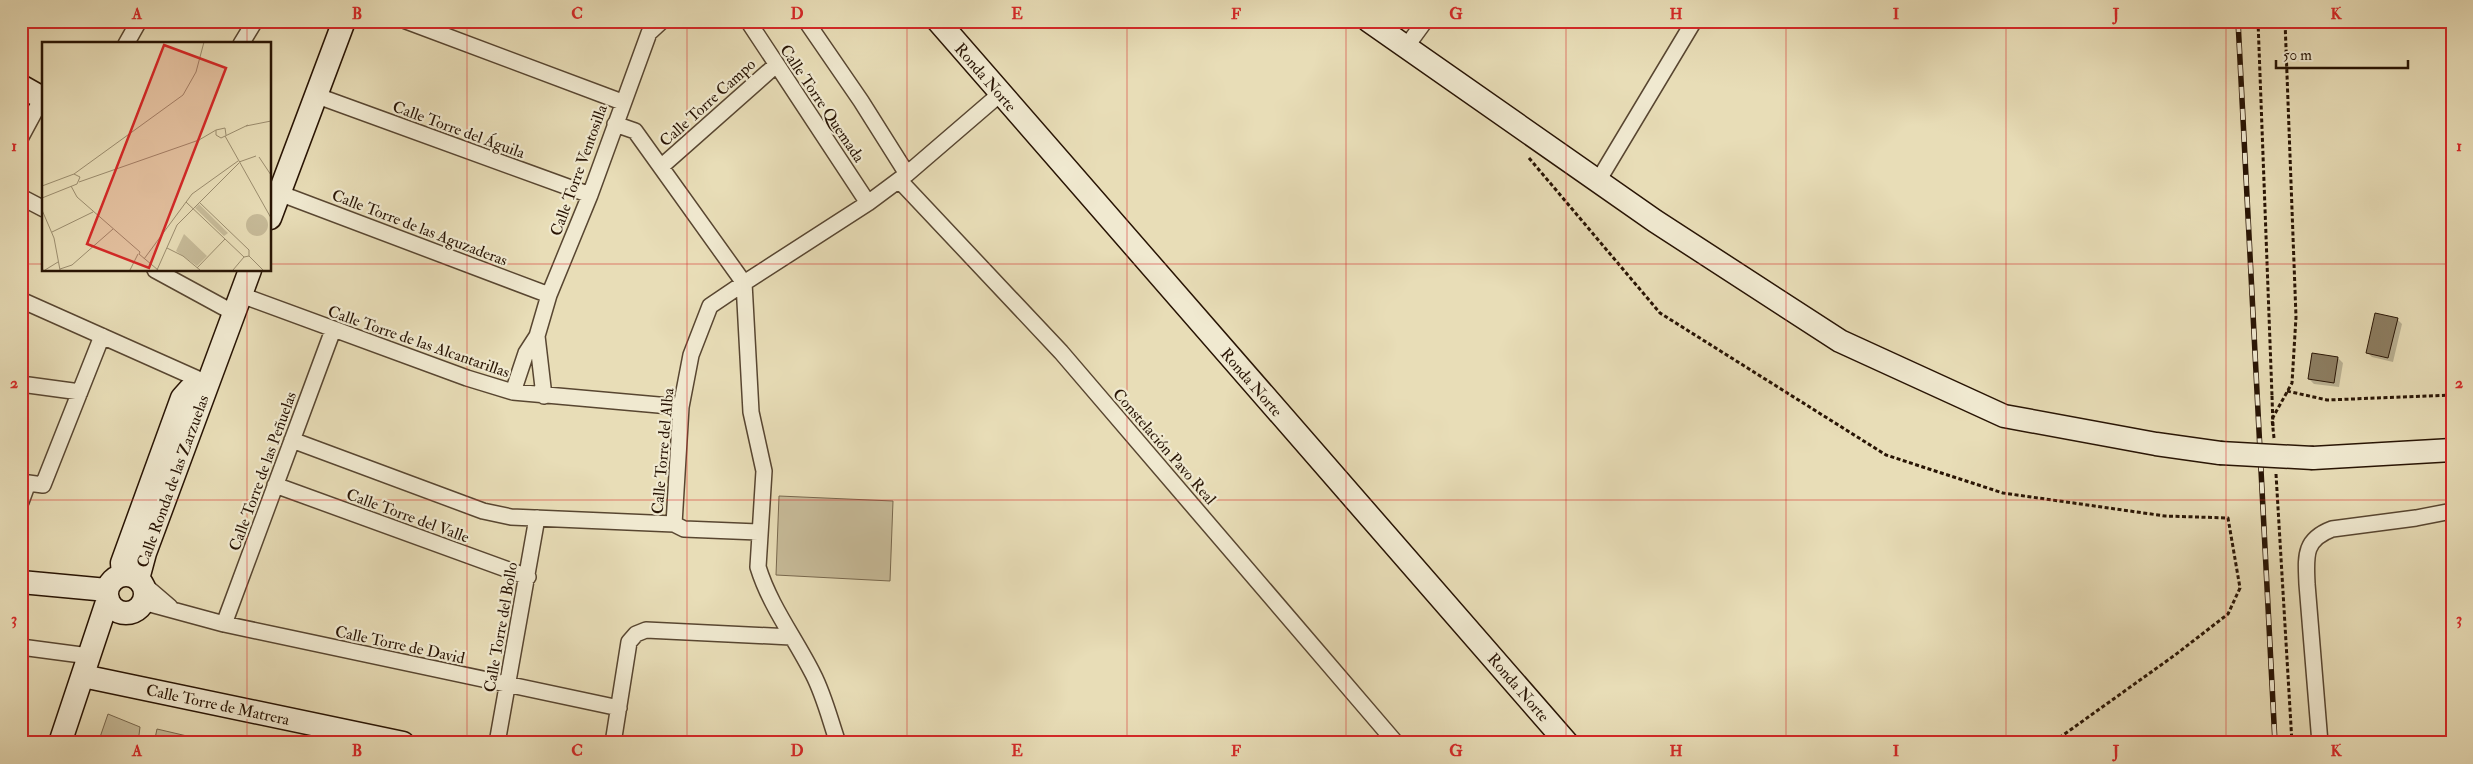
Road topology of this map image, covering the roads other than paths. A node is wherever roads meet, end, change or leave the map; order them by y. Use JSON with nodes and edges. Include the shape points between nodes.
{"nodes":[{"id":1,"x":255,"y":21,"type":"edge"},
{"id":2,"x":344,"y":21,"type":"edge"},
{"id":3,"x":406,"y":21,"type":"edge"},
{"id":4,"x":661,"y":21,"type":"edge"},
{"id":5,"x":748,"y":21,"type":"edge"},
{"id":6,"x":806,"y":21,"type":"edge"},
{"id":7,"x":938,"y":21,"type":"edge"},
{"id":8,"x":1369,"y":21,"type":"edge"},
{"id":9,"x":1424,"y":21,"type":"edge"},
{"id":10,"x":1694,"y":21,"type":"edge"},
{"id":11,"x":242,"y":42,"type":"edge"},
{"id":12,"x":1406,"y":48,"type":"junction"},
{"id":13,"x":776,"y":65,"type":"junction"},
{"id":14,"x":21,"y":86,"type":"edge"},
{"id":15,"x":1000,"y":94,"type":"junction"},
{"id":16,"x":316,"y":95,"type":"junction"},
{"id":17,"x":42,"y":97,"type":"edge"},
{"id":18,"x":42,"y":100,"type":"edge"},
{"id":19,"x":622,"y":102,"type":"junction"},
{"id":20,"x":615,"y":124,"type":"junction"},
{"id":21,"x":21,"y":137,"type":"edge"},
{"id":22,"x":662,"y":166,"type":"junction"},
{"id":23,"x":903,"y":177,"type":"junction"},
{"id":24,"x":1598,"y":181,"type":"junction"},
{"id":25,"x":279,"y":193,"type":"junction"},
{"id":26,"x":590,"y":195,"type":"junction"},
{"id":27,"x":21,"y":197,"type":"edge"},
{"id":28,"x":868,"y":204,"type":"junction"},
{"id":29,"x":42,"y":208,"type":"edge"},
{"id":30,"x":271,"y":215,"type":"edge"},
{"id":31,"x":157,"y":271,"type":"edge"},
{"id":32,"x":250,"y":271,"type":"edge"},
{"id":33,"x":744,"y":283,"type":"junction"},
{"id":34,"x":549,"y":295,"type":"junction"},
{"id":35,"x":21,"y":300,"type":"edge"},
{"id":36,"x":237,"y":304,"type":"junction"},
{"id":37,"x":332,"y":330,"type":"junction"},
{"id":38,"x":102,"y":336,"type":"junction"},
{"id":39,"x":537,"y":336,"type":"junction"},
{"id":40,"x":208,"y":383,"type":"junction"},
{"id":41,"x":21,"y":384,"type":"edge"},
{"id":42,"x":80,"y":392,"type":"junction"},
{"id":43,"x":513,"y":392,"type":"junction"},
{"id":44,"x":544,"y":396,"type":"junction"},
{"id":45,"x":681,"y":407,"type":"junction"},
{"id":46,"x":292,"y":440,"type":"junction"},
{"id":47,"x":2452,"y":450,"type":"edge"},
{"id":48,"x":31,"y":483,"type":"edge"},
{"id":49,"x":276,"y":485,"type":"junction"},
{"id":50,"x":21,"y":502,"type":"edge"},
{"id":51,"x":2452,"y":511,"type":"edge"},
{"id":52,"x":537,"y":518,"type":"junction"},
{"id":53,"x":674,"y":524,"type":"junction"},
{"id":54,"x":758,"y":532,"type":"junction"},
{"id":55,"x":528,"y":577,"type":"junction"},
{"id":56,"x":21,"y":582,"type":"edge"},
{"id":57,"x":136,"y":585,"type":"junction"},
{"id":58,"x":112,"y":601,"type":"junction"},
{"id":59,"x":224,"y":624,"type":"junction"},
{"id":60,"x":791,"y":637,"type":"junction"},
{"id":61,"x":21,"y":647,"type":"edge"},
{"id":62,"x":86,"y":667,"type":"junction"},
{"id":63,"x":508,"y":685,"type":"junction"},
{"id":64,"x":619,"y":708,"type":"junction"},
{"id":65,"x":60,"y":743,"type":"edge"},
{"id":66,"x":403,"y":743,"type":"edge"},
{"id":67,"x":497,"y":743,"type":"edge"},
{"id":68,"x":613,"y":743,"type":"edge"},
{"id":69,"x":838,"y":743,"type":"edge"},
{"id":70,"x":1396,"y":743,"type":"edge"},
{"id":71,"x":1567,"y":743,"type":"edge"},
{"id":72,"x":2320,"y":743,"type":"edge"}],
"edges":[{"from":1,"to":11,"type":"street"},
{"from":2,"to":16,"type":"street"},
{"from":3,"to":19,"type":"street"},
{"from":4,"to":19,"type":"street","name":"Calle Torre Ventosilla","via":[[649,33]]},
{"from":5,"to":13,"type":"street","name":"Calle Torre Quemada"},
{"from":6,"to":23,"type":"street","name":"Calle Torre Quemada","via":[[861,102]]},
{"from":7,"to":15,"type":"street","name":"Ronda Norte"},
{"from":8,"to":12,"type":"street"},
{"from":9,"to":12,"type":"street"},
{"from":10,"to":24,"type":"street"},
{"from":12,"to":24,"type":"street"},
{"from":13,"to":22,"type":"street","name":"Calle Torre Campo"},
{"from":13,"to":28,"type":"street","name":"Calle Torre Quemada"},
{"from":14,"to":17,"type":"street"},
{"from":15,"to":23,"type":"street","name":"Calle Torre del Alba"},
{"from":15,"to":71,"type":"street","name":"Ronda Norte"},
{"from":16,"to":25,"type":"street"},
{"from":16,"to":26,"type":"street","name":"Calle Torre del Águila"},
{"from":18,"to":21,"type":"street"},
{"from":19,"to":20,"type":"street","name":"Calle Torre Ventosilla"},
{"from":20,"to":22,"type":"street","via":[[635,131]]},
{"from":20,"to":26,"type":"street","name":"Calle Torre Ventosilla"},
{"from":22,"to":33,"type":"street"},
{"from":23,"to":28,"type":"street","name":"Calle Torre del Alba"},
{"from":23,"to":70,"type":"street","name":"Constelación Pavo Real","via":[[1061,352]]},
{"from":24,"to":47,"type":"street","bridge":true,"via":[[1840,341],[2004,416],[2220,453],[2313,458]]},
{"from":25,"to":30,"type":"street"},
{"from":25,"to":34,"type":"street","name":"Calle Torre de las Aguzaderas"},
{"from":26,"to":34,"type":"street","name":"Calle Torre Ventosilla"},
{"from":27,"to":29,"type":"street"},
{"from":28,"to":33,"type":"street","name":"Calle Torre del Alba"},
{"from":31,"to":36,"type":"street","name":"Calle Torre de las Alcantarillas"},
{"from":32,"to":36,"type":"street"},
{"from":33,"to":45,"type":"street","name":"Calle Torre del Alba","via":[[710,306],[691,355]]},
{"from":33,"to":54,"type":"street","via":[[751,412],[764,471]]},
{"from":34,"to":39,"type":"street","name":"Calle Torre Ventosilla"},
{"from":35,"to":38,"type":"street","name":"Calle Ronda de las Zarzuelas"},
{"from":36,"to":37,"type":"street","name":"Calle Torre de las Alcantarillas"},
{"from":36,"to":40,"type":"street"},
{"from":37,"to":43,"type":"street","name":"Calle Torre de las Alcantarillas"},
{"from":37,"to":46,"type":"street","name":"Calle Torre de las Peñuelas"},
{"from":38,"to":40,"type":"street","name":"Calle Ronda de las Zarzuelas"},
{"from":38,"to":42,"type":"street"},
{"from":39,"to":43,"type":"street","name":"Calle Torre Ventosilla","via":[[526,353]]},
{"from":39,"to":44,"type":"street","name":"Calle Torre Ventosilla"},
{"from":40,"to":57,"type":"street","name":"Calle Ronda de las Zarzuelas","via":[[190,389],[182,398],[122,562]]},
{"from":41,"to":42,"type":"street"},
{"from":42,"to":48,"type":"street"},
{"from":43,"to":44,"type":"street","name":"Calle Torre de las Alcantarillas"},
{"from":44,"to":45,"type":"street","name":"Calle Torre de las Alcantarillas"},
{"from":45,"to":53,"type":"street","name":"Calle Torre del Alba"},
{"from":46,"to":49,"type":"street","name":"Calle Torre de las Peñuelas"},
{"from":46,"to":52,"type":"street","name":"Calle Torre del Valle","via":[[483,510],[511,517]]},
{"from":48,"to":50,"type":"street"},
{"from":49,"to":55,"type":"street","name":"Calle Torre del Valle"},
{"from":49,"to":59,"type":"street","name":"Calle Torre de las Peñuelas"},
{"from":51,"to":72,"type":"street","via":[[2332,529],[2319,533],[2309,544],[2307,584]]},
{"from":52,"to":53,"type":"street","name":"Calle Torre del Valle"},
{"from":52,"to":55,"type":"street","name":"Calle Torre del Bollo"},
{"from":53,"to":54,"type":"street","name":"Calle Torre del Valle","via":[[684,529]]},
{"from":54,"to":60,"type":"street","via":[[758,567],[762,582]]},
{"from":55,"to":63,"type":"street","name":"Calle Torre del Bollo"},
{"from":56,"to":58,"type":"street"},
{"from":57,"to":58,"type":"street","via":[[112,581]]},
{"from":57,"to":58,"type":"street","via":[[136,610]]},
{"from":57,"to":59,"type":"street","name":"Calle Torre de David","via":[[175,611]]},
{"from":58,"to":62,"type":"street"},
{"from":59,"to":63,"type":"street","name":"Calle Torre de David"},
{"from":60,"to":64,"type":"street","via":[[646,630],[636,634],[629,642]]},
{"from":60,"to":69,"type":"street","via":[[813,674]]},
{"from":61,"to":62,"type":"street"},
{"from":62,"to":65,"type":"street"},
{"from":62,"to":66,"type":"street","name":"Calle Torre de Matrera"},
{"from":63,"to":64,"type":"street","name":"Calle Torre de David"},
{"from":63,"to":67,"type":"street","name":"Calle Torre del Bollo"},
{"from":64,"to":68,"type":"street"}]}
